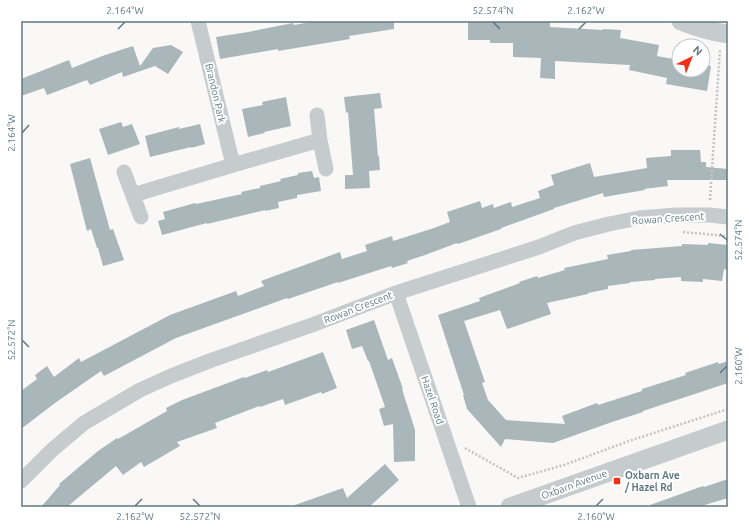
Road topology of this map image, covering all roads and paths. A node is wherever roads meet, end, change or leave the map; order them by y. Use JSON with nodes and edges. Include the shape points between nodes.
{"nodes":[{"id":1,"x":198,"y":21,"type":"edge"},
{"id":2,"x":681,"y":21,"type":"edge"},
{"id":3,"x":724,"y":33,"type":"edge"},
{"id":4,"x":317,"y":115,"type":"dead end"},
{"id":5,"x":320,"y":140,"type":"junction"},
{"id":6,"x":233,"y":165,"type":"junction"},
{"id":7,"x":326,"y":169,"type":"dead end"},
{"id":8,"x":124,"y":172,"type":"dead end"},
{"id":9,"x":133,"y":195,"type":"junction"},
{"id":10,"x":709,"y":215,"type":"junction"},
{"id":11,"x":728,"y":216,"type":"edge"},
{"id":12,"x":141,"y":217,"type":"dead end"},
{"id":13,"x":680,"y":232,"type":"dead end"},
{"id":14,"x":728,"y":237,"type":"edge"},
{"id":15,"x":396,"y":293,"type":"junction"},
{"id":16,"x":728,"y":409,"type":"edge"},
{"id":17,"x":728,"y":430,"type":"edge"},
{"id":18,"x":464,"y":447,"type":"dead end"},
{"id":19,"x":21,"y":481,"type":"edge"},
{"id":20,"x":470,"y":507,"type":"edge"},
{"id":21,"x":510,"y":507,"type":"edge"}],
"edges":[{"from":1,"to":6,"type":"street","name":"Brandon Park"},
{"from":2,"to":3,"type":"street"},
{"from":3,"to":10,"type":"path"},
{"from":4,"to":5,"type":"street"},
{"from":5,"to":6,"type":"street"},
{"from":5,"to":7,"type":"street"},
{"from":6,"to":9,"type":"street"},
{"from":8,"to":9,"type":"street"},
{"from":9,"to":12,"type":"street"},
{"from":10,"to":11,"type":"street","name":"Rowan Crescent"},
{"from":10,"to":15,"type":"street","name":"Rowan Crescent","via":[[639,218],[609,224]]},
{"from":13,"to":14,"type":"path"},
{"from":15,"to":19,"type":"street","name":"Rowan Crescent","via":[[212,360],[140,390],[84,423]]},
{"from":15,"to":20,"type":"street","name":"Hazel Road"},
{"from":16,"to":18,"type":"path","via":[[564,465],[518,478]]},
{"from":17,"to":21,"type":"street","name":"Oxbarn Avenue"}]}
